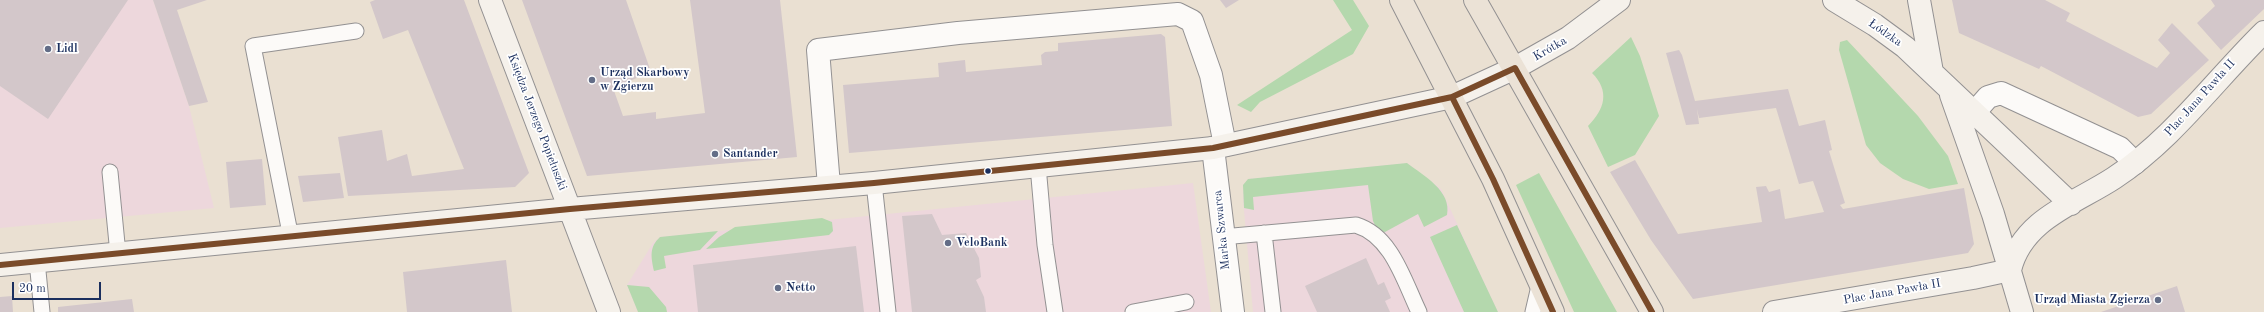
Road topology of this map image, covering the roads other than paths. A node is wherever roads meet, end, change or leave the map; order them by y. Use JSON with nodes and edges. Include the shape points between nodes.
{"nodes":[{"id":1,"x":490,"y":0,"type":"edge"},
{"id":2,"x":1402,"y":0,"type":"edge"},
{"id":3,"x":1476,"y":0,"type":"edge"},
{"id":4,"x":1619,"y":0,"type":"edge"},
{"id":5,"x":1834,"y":0,"type":"edge"},
{"id":6,"x":1919,"y":0,"type":"edge"},
{"id":7,"x":1175,"y":7,"type":"edge"},
{"id":8,"x":356,"y":31,"type":"dead end"},
{"id":9,"x":2264,"y":32,"type":"edge"},
{"id":10,"x":1515,"y":68,"type":"junction"},
{"id":11,"x":1932,"y":72,"type":"junction"},
{"id":12,"x":1948,"y":89,"type":"junction"},
{"id":13,"x":1452,"y":97,"type":"junction"},
{"id":14,"x":1974,"y":113,"type":"junction"},
{"id":15,"x":1219,"y":146,"type":"junction"},
{"id":16,"x":2135,"y":163,"type":"junction"},
{"id":17,"x":1038,"y":166,"type":"junction"},
{"id":18,"x":110,"y":172,"type":"dead end"},
{"id":19,"x":874,"y":183,"type":"junction"},
{"id":20,"x":829,"y":186,"type":"junction"},
{"id":21,"x":2070,"y":204,"type":"junction"},
{"id":22,"x":570,"y":210,"type":"junction"},
{"id":23,"x":1264,"y":233,"type":"junction"},
{"id":24,"x":1222,"y":237,"type":"junction"},
{"id":25,"x":291,"y":238,"type":"junction"},
{"id":26,"x":118,"y":254,"type":"junction"},
{"id":27,"x":37,"y":262,"type":"junction"},
{"id":28,"x":0,"y":265,"type":"edge"},
{"id":29,"x":2010,"y":270,"type":"junction"},
{"id":30,"x":1540,"y":282,"type":"junction"},
{"id":31,"x":1186,"y":302,"type":"dead end"},
{"id":32,"x":42,"y":312,"type":"edge"},
{"id":33,"x":609,"y":312,"type":"edge"},
{"id":34,"x":888,"y":312,"type":"edge"},
{"id":35,"x":1055,"y":312,"type":"edge"},
{"id":36,"x":1133,"y":312,"type":"edge"},
{"id":37,"x":1232,"y":312,"type":"edge"},
{"id":38,"x":1273,"y":312,"type":"edge"},
{"id":39,"x":1419,"y":312,"type":"edge"},
{"id":40,"x":1533,"y":312,"type":"edge"},
{"id":41,"x":1553,"y":312,"type":"edge"},
{"id":42,"x":1652,"y":312,"type":"edge"},
{"id":43,"x":1774,"y":312,"type":"edge"},
{"id":44,"x":2022,"y":312,"type":"edge"}],
"edges":[{"from":1,"to":22,"type":"main road","name":"Księdza Jerzego Popiełuszki"},
{"from":2,"to":13,"type":"main road"},
{"from":3,"to":10,"type":"main road"},
{"from":4,"to":10,"type":"main road","name":"Krótka","via":[[1568,38]]},
{"from":5,"to":11,"type":"main road","name":"Łódzka","via":[[1887,34]]},
{"from":6,"to":11,"type":"main road"},
{"from":7,"to":15,"type":"street","name":"Marka Szwarca","via":[[1192,21],[1211,75]]},
{"from":7,"to":20,"type":"street","via":[[818,50]]},
{"from":8,"to":25,"type":"lane","via":[[253,46]]},
{"from":9,"to":16,"type":"main road","name":"Plac Jana Pawła II","via":[[2232,63],[2172,132]]},
{"from":10,"to":13,"type":"main road","name":"Krótka"},
{"from":10,"to":42,"type":"main road"},
{"from":11,"to":12,"type":"main road"},
{"from":12,"to":14,"type":"main road"},
{"from":12,"to":29,"type":"main road","via":[[1993,214]]},
{"from":13,"to":15,"type":"main road","name":"Krótka"},
{"from":13,"to":30,"type":"main road","via":[[1494,179]]},
{"from":14,"to":16,"type":"street","via":[[1988,97],[2001,93],[2120,148]]},
{"from":14,"to":21,"type":"main road"},
{"from":15,"to":17,"type":"main road","name":"Krótka"},
{"from":15,"to":24,"type":"street","name":"Marka Szwarca"},
{"from":16,"to":21,"type":"main road","name":"Plac Jana Pawła II"},
{"from":17,"to":19,"type":"main road","name":"Krótka"},
{"from":17,"to":35,"type":"lane","via":[[1045,245]]},
{"from":18,"to":26,"type":"lane"},
{"from":19,"to":20,"type":"main road","name":"Krótka"},
{"from":19,"to":34,"type":"lane"},
{"from":20,"to":22,"type":"main road","name":"Krótka"},
{"from":21,"to":29,"type":"main road","name":"Plac Jana Pawła II","via":[[2046,218],[2033,231],[2017,252]]},
{"from":22,"to":25,"type":"main road","name":"Krótka"},
{"from":22,"to":33,"type":"main road","name":"Księdza Jerzego Popiełuszki"},
{"from":23,"to":24,"type":"lane"},
{"from":23,"to":38,"type":"lane"},
{"from":23,"to":39,"type":"lane","via":[[1356,225],[1369,229],[1389,250]]},
{"from":24,"to":37,"type":"street","name":"Marka Szwarca"},
{"from":25,"to":26,"type":"main road","name":"Krótka"},
{"from":26,"to":27,"type":"main road","name":"Krótka"},
{"from":27,"to":28,"type":"main road","name":"Krótka"},
{"from":27,"to":32,"type":"lane"},
{"from":29,"to":43,"type":"main road","name":"Plac Jana Pawła II"},
{"from":29,"to":44,"type":"main road"},
{"from":30,"to":40,"type":"lane"},
{"from":30,"to":41,"type":"main road"},
{"from":31,"to":36,"type":"lane"}]}
